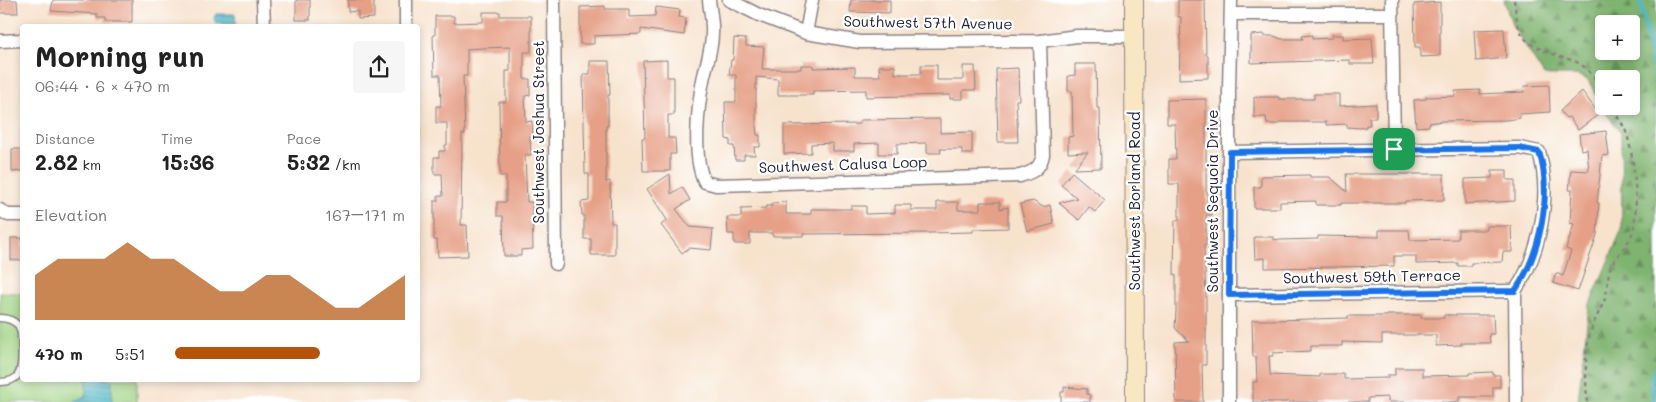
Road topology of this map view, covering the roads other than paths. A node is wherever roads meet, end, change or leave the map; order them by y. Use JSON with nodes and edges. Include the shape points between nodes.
{"nodes":[{"id":1,"x":263,"y":0,"type":"edge"},
{"id":2,"x":406,"y":0,"type":"edge"},
{"id":3,"x":554,"y":0,"type":"edge"},
{"id":4,"x":709,"y":0,"type":"edge"},
{"id":5,"x":729,"y":0,"type":"edge"},
{"id":6,"x":812,"y":0,"type":"edge"},
{"id":7,"x":1134,"y":0,"type":"edge"},
{"id":8,"x":1231,"y":0,"type":"edge"},
{"id":9,"x":1392,"y":0,"type":"edge"},
{"id":10,"x":1231,"y":14,"type":"junction"},
{"id":11,"x":1392,"y":14,"type":"junction"},
{"id":12,"x":264,"y":24,"type":"edge"},
{"id":13,"x":406,"y":24,"type":"edge"},
{"id":14,"x":806,"y":33,"type":"junction"},
{"id":15,"x":1134,"y":36,"type":"junction"},
{"id":16,"x":0,"y":40,"type":"edge"},
{"id":17,"x":20,"y":40,"type":"edge"},
{"id":18,"x":1040,"y":41,"type":"junction"},
{"id":19,"x":1394,"y":149,"type":"junction"},
{"id":20,"x":1230,"y":152,"type":"junction"},
{"id":21,"x":0,"y":210,"type":"edge"},
{"id":22,"x":20,"y":215,"type":"edge"},
{"id":23,"x":556,"y":264,"type":"dead end"},
{"id":24,"x":1515,"y":291,"type":"junction"},
{"id":25,"x":1229,"y":295,"type":"junction"},
{"id":26,"x":0,"y":318,"type":"edge"},
{"id":27,"x":20,"y":329,"type":"edge"},
{"id":28,"x":20,"y":371,"type":"edge"},
{"id":29,"x":0,"y":382,"type":"edge"},
{"id":30,"x":1135,"y":402,"type":"edge"},
{"id":31,"x":1230,"y":402,"type":"edge"},
{"id":32,"x":1516,"y":402,"type":"edge"}],
"edges":[{"from":1,"to":12,"type":"street"},
{"from":2,"to":13,"type":"street"},
{"from":3,"to":23,"type":"street","name":"Southwest Joshua Street"},
{"from":4,"to":18,"type":"street","name":"Southwest Calusa Loop","via":[[712,34],[698,123],[698,166],[705,182],[716,185],[1020,176],[1033,172],[1043,155]]},
{"from":5,"to":14,"type":"street","name":"Southwest 57th Avenue"},
{"from":6,"to":14,"type":"street"},
{"from":7,"to":15,"type":"main road","name":"Southwest Borland Road"},
{"from":8,"to":10,"type":"street","name":"Southwest Sequoia Drive"},
{"from":9,"to":11,"type":"street"},
{"from":10,"to":11,"type":"street"},
{"from":10,"to":20,"type":"street","name":"Southwest Sequoia Drive"},
{"from":11,"to":19,"type":"street"},
{"from":14,"to":18,"type":"street","name":"Southwest 57th Avenue","via":[[860,42]]},
{"from":15,"to":18,"type":"street","name":"Southwest 57th Avenue","via":[[1068,36]]},
{"from":15,"to":30,"type":"main road","name":"Southwest Borland Road"},
{"from":16,"to":17,"type":"street"},
{"from":19,"to":20,"type":"street"},
{"from":19,"to":24,"type":"street","via":[[1519,148],[1539,152],[1544,176],[1542,223],[1534,254]]},
{"from":20,"to":25,"type":"street","name":"Southwest Sequoia Drive"},
{"from":21,"to":22,"type":"street","via":[[8,215]]},
{"from":24,"to":25,"type":"street","name":"Southwest 59th Terrace"},
{"from":24,"to":32,"type":"street"},
{"from":25,"to":31,"type":"street","name":"Southwest Sequoia Drive"},
{"from":26,"to":27,"type":"lane","via":[[9,319]]},
{"from":28,"to":29,"type":"lane","via":[[14,379]]}]}
